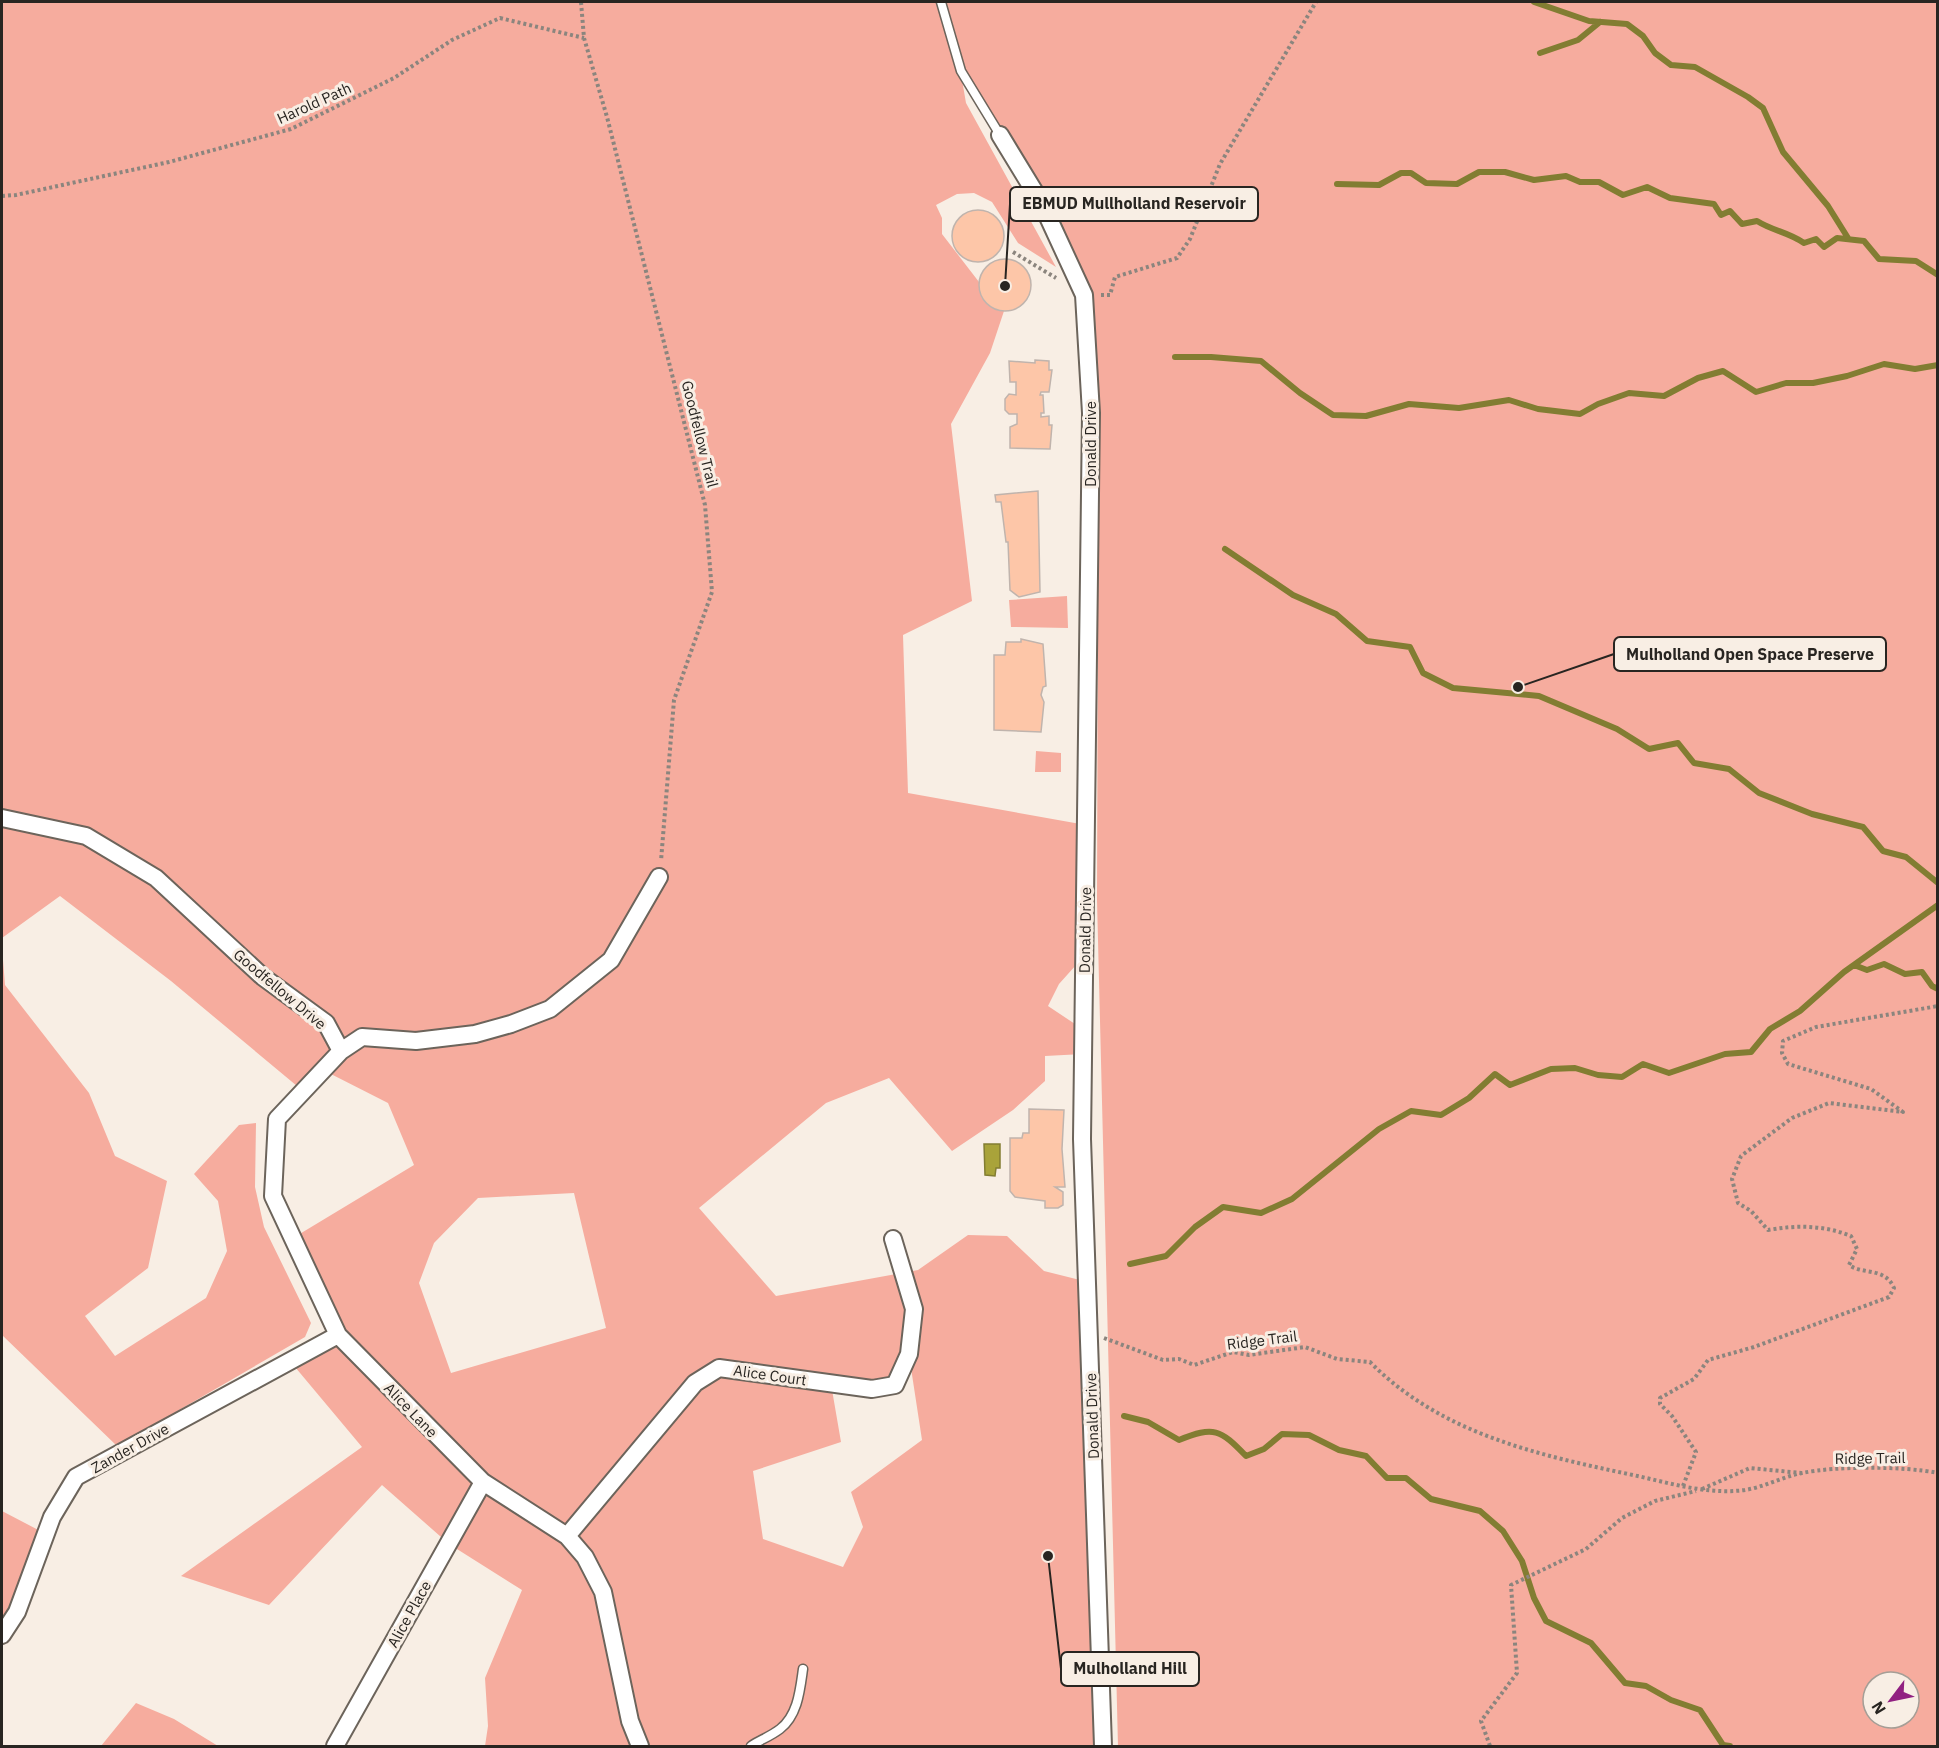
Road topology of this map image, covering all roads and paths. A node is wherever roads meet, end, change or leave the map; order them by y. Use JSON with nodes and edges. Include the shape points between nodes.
{"nodes":[{"id":1,"x":581,"y":2,"type":"edge"},
{"id":2,"x":941,"y":2,"type":"edge"},
{"id":3,"x":1316,"y":2,"type":"edge"},
{"id":4,"x":584,"y":38,"type":"junction"},
{"id":5,"x":1000,"y":135,"type":"joint"},
{"id":6,"x":2,"y":196,"type":"edge"},
{"id":7,"x":1013,"y":252,"type":"dead end"},
{"id":8,"x":1084,"y":295,"type":"junction"},
{"id":9,"x":2,"y":819,"type":"edge"},
{"id":10,"x":659,"y":877,"type":"joint"},
{"id":11,"x":1938,"y":1006,"type":"edge"},
{"id":12,"x":341,"y":1051,"type":"junction"},
{"id":13,"x":893,"y":1239,"type":"dead end"},
{"id":14,"x":1090,"y":1333,"type":"junction"},
{"id":15,"x":338,"y":1335,"type":"junction"},
{"id":16,"x":1802,"y":1473,"type":"junction"},
{"id":17,"x":1938,"y":1473,"type":"edge"},
{"id":18,"x":483,"y":1482,"type":"junction"},
{"id":19,"x":1683,"y":1486,"type":"junction"},
{"id":20,"x":1700,"y":1490,"type":"junction"},
{"id":21,"x":567,"y":1536,"type":"junction"},
{"id":22,"x":2,"y":1635,"type":"edge"},
{"id":23,"x":803,"y":1669,"type":"dead end"},
{"id":24,"x":335,"y":1746,"type":"edge"},
{"id":25,"x":640,"y":1746,"type":"edge"},
{"id":26,"x":751,"y":1746,"type":"edge"},
{"id":27,"x":1103,"y":1746,"type":"edge"},
{"id":28,"x":1490,"y":1746,"type":"edge"}],
"edges":[{"from":1,"to":4,"type":"path","name":"Goodfellow Trail"},
{"from":2,"to":5,"type":"lane","via":[[961,71]]},
{"from":3,"to":8,"type":"path","via":[[1220,164],[1190,239],[1177,258],[1115,277],[1110,295]]},
{"from":4,"to":6,"type":"path","name":"Harold Path","via":[[500,18],[452,40],[394,78],[291,129],[169,162]]},
{"from":4,"to":10,"type":"path","name":"Goodfellow Trail","via":[[705,505],[712,592],[674,700]]},
{"from":5,"to":8,"type":"street","name":"Donald Drive","via":[[1042,204]]},
{"from":7,"to":8,"type":"path"},
{"from":8,"to":14,"type":"street","name":"Donald Drive","via":[[1091,414],[1082,1139]]},
{"from":9,"to":12,"type":"street","name":"Goodfellow Drive","via":[[86,836],[156,878],[263,977],[326,1023]]},
{"from":10,"to":12,"type":"street","via":[[611,960],[550,1009],[475,1034],[416,1041],[362,1038]]},
{"from":11,"to":19,"type":"path","via":[[1816,1027],[1783,1041],[1782,1053],[1788,1064],[1871,1089],[1903,1112],[1828,1103],[1792,1118],[1741,1156],[1731,1179],[1738,1203],[1768,1230],[1819,1227],[1851,1236],[1857,1249],[1849,1265],[1873,1270],[1891,1281],[1893,1287],[1889,1297],[1708,1360],[1694,1379],[1660,1398],[1660,1404],[1696,1452]]},
{"from":12,"to":15,"type":"street","name":"Alice Lane","via":[[277,1119],[273,1196]]},
{"from":13,"to":21,"type":"street","name":"Alice Court","via":[[914,1309],[909,1354],[895,1385],[872,1389],[719,1368],[695,1383]]},
{"from":14,"to":19,"type":"path","name":"Ridge Trail","via":[[1163,1360],[1179,1359],[1194,1365],[1233,1352],[1249,1355],[1305,1347],[1337,1359],[1370,1362],[1387,1379],[1468,1430],[1525,1450]]},
{"from":14,"to":27,"type":"street","name":"Donald Drive"},
{"from":15,"to":18,"type":"street","name":"Alice Lane"},
{"from":15,"to":22,"type":"street","name":"Zander Drive","via":[[76,1477],[52,1517],[17,1612]]},
{"from":16,"to":17,"type":"path","name":"Ridge Trail"},
{"from":16,"to":20,"type":"path","name":"Ridge Trail","via":[[1746,1490]]},
{"from":16,"to":20,"type":"path","name":"Ridge Trail","via":[[1750,1468]]},
{"from":18,"to":21,"type":"street","name":"Alice Lane"},
{"from":18,"to":24,"type":"street","name":"Alice Place"},
{"from":19,"to":20,"type":"path","name":"Ridge Trail"},
{"from":20,"to":28,"type":"path","via":[[1655,1501],[1623,1518],[1586,1549],[1511,1585],[1517,1673],[1481,1721]]},
{"from":21,"to":25,"type":"street","name":"Alice Lane","via":[[585,1557],[603,1592],[628,1712]]},
{"from":23,"to":26,"type":"lane","via":[[800,1696],[790,1718],[780,1729]]}]}
